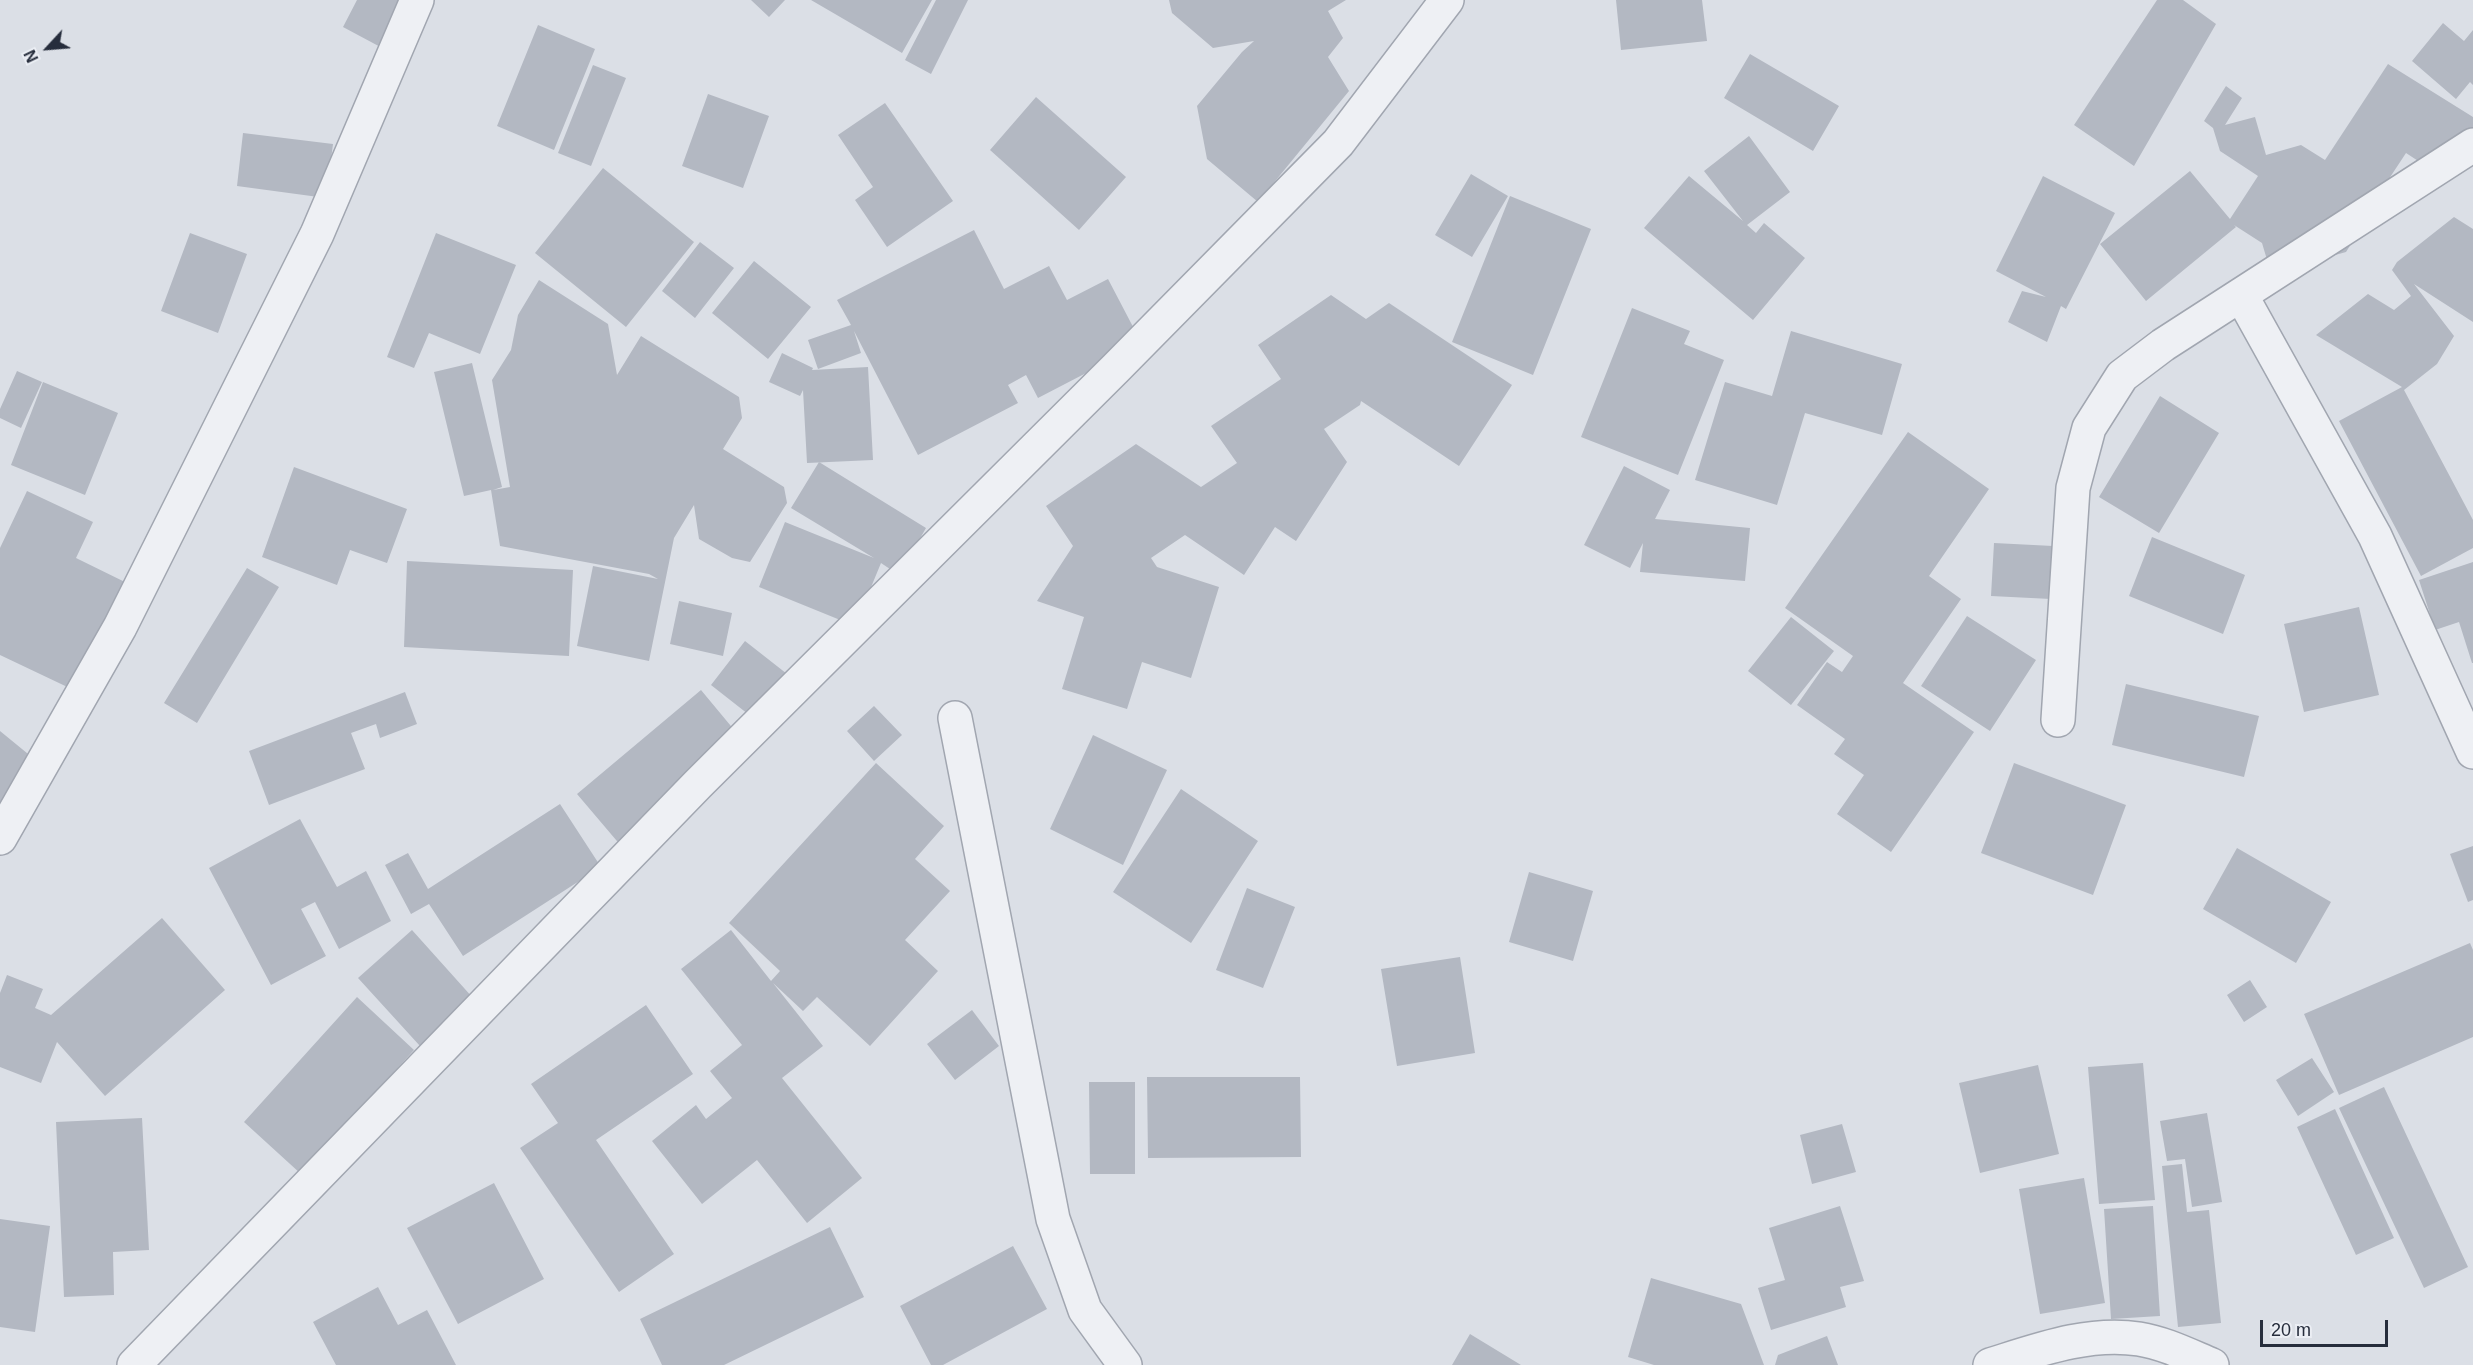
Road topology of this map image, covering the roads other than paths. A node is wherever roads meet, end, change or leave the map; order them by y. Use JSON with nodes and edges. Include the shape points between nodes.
{"nodes":[{"id":1,"x":417,"y":0,"type":"edge"},
{"id":2,"x":1447,"y":0,"type":"edge"},
{"id":3,"x":2473,"y":145,"type":"edge"},
{"id":4,"x":2241,"y":295,"type":"junction"},
{"id":5,"x":955,"y":718,"type":"dead end"},
{"id":6,"x":2058,"y":720,"type":"dead end"},
{"id":7,"x":2473,"y":752,"type":"edge"},
{"id":8,"x":0,"y":838,"type":"edge"},
{"id":9,"x":134,"y":1365,"type":"edge"},
{"id":10,"x":1125,"y":1365,"type":"edge"},
{"id":11,"x":1990,"y":1365,"type":"edge"},
{"id":12,"x":2212,"y":1365,"type":"edge"}],
"edges":[{"from":1,"to":8,"type":"street","via":[[317,234],[120,627]]},
{"from":2,"to":9,"type":"street","via":[[1338,143],[698,784]]},
{"from":3,"to":4,"type":"street"},
{"from":4,"to":6,"type":"street","via":[[2122,376],[2089,428],[2073,488]]},
{"from":4,"to":7,"type":"street","via":[[2375,536]]},
{"from":5,"to":10,"type":"street","via":[[1053,1219],[1085,1310]]},
{"from":11,"to":12,"type":"street","via":[[2080,1339],[2137,1338]]}]}
